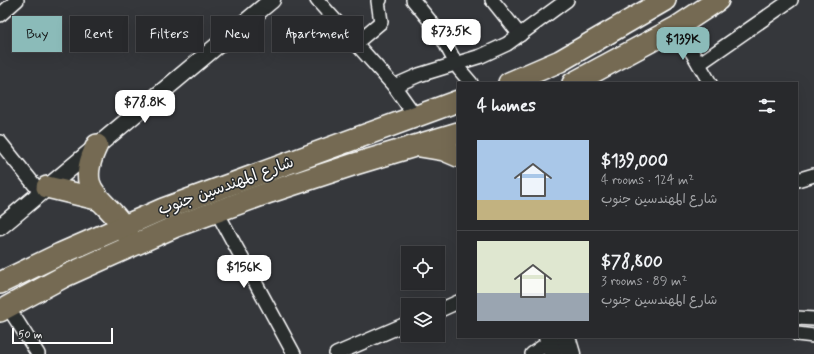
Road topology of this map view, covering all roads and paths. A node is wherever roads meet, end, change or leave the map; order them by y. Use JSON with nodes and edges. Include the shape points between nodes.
{"nodes":[{"id":1,"x":17,"y":0,"type":"edge"},
{"id":2,"x":272,"y":0,"type":"edge"},
{"id":3,"x":317,"y":0,"type":"edge"},
{"id":4,"x":380,"y":0,"type":"edge"},
{"id":5,"x":414,"y":0,"type":"edge"},
{"id":6,"x":492,"y":0,"type":"edge"},
{"id":7,"x":567,"y":0,"type":"edge"},
{"id":8,"x":666,"y":0,"type":"edge"},
{"id":9,"x":718,"y":0,"type":"edge"},
{"id":10,"x":791,"y":0,"type":"edge"},
{"id":11,"x":0,"y":15,"type":"edge"},
{"id":12,"x":332,"y":16,"type":"edge"},
{"id":13,"x":677,"y":27,"type":"junction"},
{"id":14,"x":520,"y":35,"type":"junction"},
{"id":15,"x":363,"y":37,"type":"edge"},
{"id":16,"x":363,"y":51,"type":"edge"},
{"id":17,"x":455,"y":64,"type":"junction"},
{"id":18,"x":698,"y":64,"type":"junction"},
{"id":19,"x":469,"y":82,"type":"edge"},
{"id":20,"x":512,"y":82,"type":"edge"},
{"id":21,"x":575,"y":82,"type":"edge"},
{"id":22,"x":709,"y":82,"type":"edge"},
{"id":23,"x":394,"y":86,"type":"junction"},
{"id":24,"x":457,"y":101,"type":"edge"},
{"id":25,"x":416,"y":117,"type":"junction"},
{"id":26,"x":457,"y":133,"type":"edge"},
{"id":27,"x":0,"y":142,"type":"edge"},
{"id":28,"x":98,"y":145,"type":"junction"},
{"id":29,"x":418,"y":146,"type":"junction"},
{"id":30,"x":457,"y":156,"type":"edge"},
{"id":31,"x":814,"y":175,"type":"edge"},
{"id":32,"x":798,"y":180,"type":"edge"},
{"id":33,"x":44,"y":190,"type":"junction"},
{"id":34,"x":97,"y":198,"type":"junction"},
{"id":35,"x":217,"y":212,"type":"junction"},
{"id":36,"x":123,"y":226,"type":"junction"},
{"id":37,"x":0,"y":227,"type":"edge"},
{"id":38,"x":133,"y":246,"type":"junction"},
{"id":39,"x":0,"y":283,"type":"edge"},
{"id":40,"x":457,"y":302,"type":"edge"},
{"id":41,"x":445,"y":308,"type":"edge"},
{"id":42,"x":4,"y":309,"type":"edge"},
{"id":43,"x":798,"y":318,"type":"edge"},
{"id":44,"x":814,"y":319,"type":"edge"},
{"id":45,"x":401,"y":326,"type":"edge"},
{"id":46,"x":798,"y":334,"type":"edge"},
{"id":47,"x":814,"y":336,"type":"edge"},
{"id":48,"x":554,"y":342,"type":"edge"},
{"id":49,"x":38,"y":354,"type":"edge"},
{"id":50,"x":294,"y":354,"type":"edge"},
{"id":51,"x":336,"y":354,"type":"edge"},
{"id":52,"x":532,"y":354,"type":"edge"},
{"id":53,"x":571,"y":354,"type":"edge"}],
"edges":[{"from":1,"to":11,"type":"street"},
{"from":2,"to":28,"type":"street"},
{"from":3,"to":12,"type":"street"},
{"from":4,"to":15,"type":"street","via":[[378,1],[382,22]]},
{"from":5,"to":17,"type":"street","via":[[439,32]]},
{"from":6,"to":14,"type":"street"},
{"from":7,"to":14,"type":"street"},
{"from":8,"to":20,"type":"highway","via":[[560,61]]},
{"from":9,"to":13,"type":"highway"},
{"from":10,"to":18,"type":"street"},
{"from":13,"to":18,"type":"street"},
{"from":13,"to":21,"type":"highway"},
{"from":14,"to":17,"type":"street","via":[[494,50]]},
{"from":16,"to":23,"type":"street"},
{"from":17,"to":19,"type":"street"},
{"from":17,"to":23,"type":"street"},
{"from":18,"to":22,"type":"street"},
{"from":23,"to":25,"type":"street"},
{"from":24,"to":25,"type":"highway","name":"شارع المهندسين جنوب"},
{"from":25,"to":36,"type":"highway","name":"شارع المهندسين جنوب","via":[[244,178]]},
{"from":26,"to":29,"type":"highway","name":"شارع المهندسين جنوب"},
{"from":27,"to":33,"type":"street"},
{"from":28,"to":33,"type":"street"},
{"from":28,"to":34,"type":"highway","via":[[91,160],[88,177]]},
{"from":29,"to":30,"type":"highway","via":[[444,150]]},
{"from":29,"to":35,"type":"highway","name":"شارع المهندسين جنوب","via":[[354,164]]},
{"from":31,"to":32,"type":"street"},
{"from":33,"to":34,"type":"highway"},
{"from":33,"to":37,"type":"street"},
{"from":34,"to":36,"type":"highway","via":[[115,214]]},
{"from":35,"to":38,"type":"highway","name":"شارع المهندسين جنوب","via":[[174,227]]},
{"from":35,"to":50,"type":"street"},
{"from":36,"to":38,"type":"highway"},
{"from":36,"to":39,"type":"highway","name":"شارع المهندسين جنوب"},
{"from":38,"to":42,"type":"highway","name":"شارع المهندسين جنوب","via":[[65,276]]},
{"from":40,"to":41,"type":"street"},
{"from":42,"to":49,"type":"street"},
{"from":43,"to":44,"type":"street"},
{"from":45,"to":51,"type":"street"},
{"from":46,"to":47,"type":"street"},
{"from":48,"to":52,"type":"street"},
{"from":48,"to":53,"type":"main road"}]}
